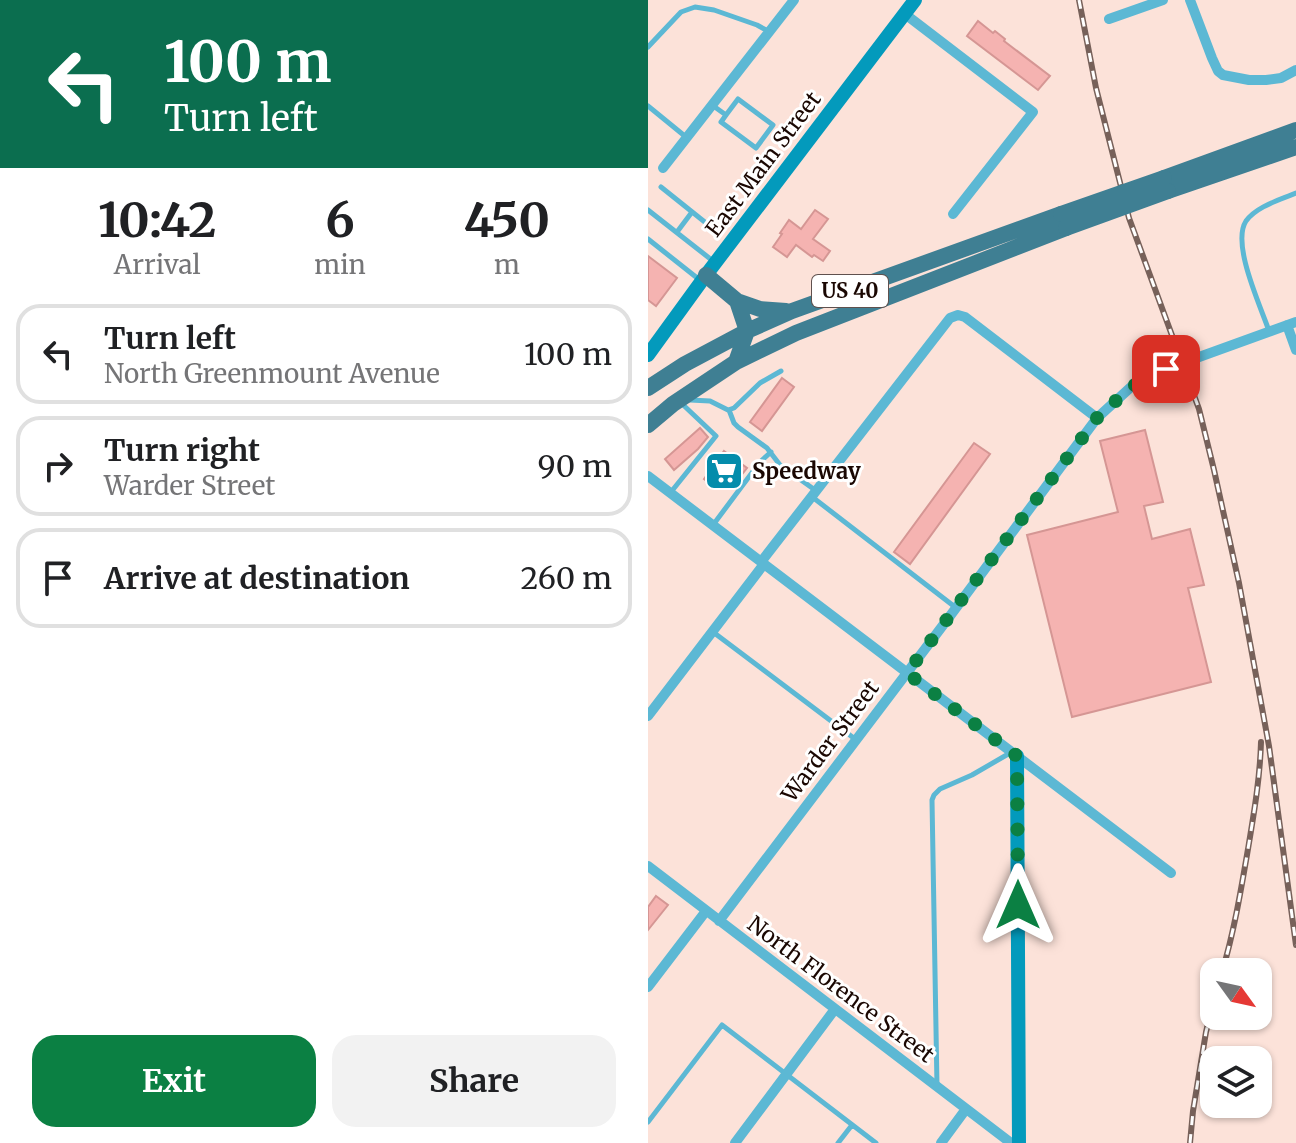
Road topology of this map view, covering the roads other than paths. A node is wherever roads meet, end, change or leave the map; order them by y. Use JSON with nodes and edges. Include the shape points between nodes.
{"nodes":[{"id":1,"x":794,"y":0,"type":"edge"},
{"id":2,"x":1163,"y":0,"type":"edge"},
{"id":3,"x":1190,"y":0,"type":"edge"},
{"id":4,"x":911,"y":4,"type":"edge"},
{"id":5,"x":1109,"y":19,"type":"dead end"},
{"id":6,"x":769,"y":32,"type":"junction"},
{"id":7,"x":648,"y":47,"type":"edge"},
{"id":8,"x":1296,"y":70,"type":"edge"},
{"id":9,"x":711,"y":105,"type":"junction"},
{"id":10,"x":648,"y":106,"type":"edge"},
{"id":11,"x":726,"y":115,"type":"junction"},
{"id":12,"x":1296,"y":130,"type":"edge"},
{"id":13,"x":686,"y":137,"type":"junction"},
{"id":14,"x":1296,"y":147,"type":"edge"},
{"id":15,"x":663,"y":168,"type":"dead end"},
{"id":16,"x":1166,"y":184,"type":"junction"},
{"id":17,"x":661,"y":187,"type":"dead end"},
{"id":18,"x":1296,"y":193,"type":"edge"},
{"id":19,"x":648,"y":210,"type":"edge"},
{"id":20,"x":692,"y":212,"type":"junction"},
{"id":21,"x":953,"y":214,"type":"dead end"},
{"id":22,"x":1064,"y":221,"type":"junction"},
{"id":23,"x":711,"y":227,"type":"dead end"},
{"id":24,"x":677,"y":232,"type":"junction"},
{"id":25,"x":648,"y":239,"type":"edge"},
{"id":26,"x":708,"y":273,"type":"junction"},
{"id":27,"x":737,"y":301,"type":"junction"},
{"id":28,"x":792,"y":311,"type":"junction"},
{"id":29,"x":1292,"y":323,"type":"edge"},
{"id":30,"x":747,"y":331,"type":"junction"},
{"id":31,"x":1269,"y":331,"type":"junction"},
{"id":32,"x":1296,"y":350,"type":"edge"},
{"id":33,"x":648,"y":355,"type":"edge"},
{"id":34,"x":736,"y":362,"type":"junction"},
{"id":35,"x":781,"y":371,"type":"dead end"},
{"id":36,"x":648,"y":388,"type":"edge"},
{"id":37,"x":680,"y":400,"type":"junction"},
{"id":38,"x":729,"y":410,"type":"junction"},
{"id":39,"x":1097,"y":418,"type":"junction"},
{"id":40,"x":648,"y":425,"type":"edge"},
{"id":41,"x":771,"y":452,"type":"junction"},
{"id":42,"x":648,"y":476,"type":"edge"},
{"id":43,"x":669,"y":494,"type":"junction"},
{"id":44,"x":814,"y":494,"type":"junction"},
{"id":45,"x":713,"y":526,"type":"junction"},
{"id":46,"x":762,"y":563,"type":"junction"},
{"id":47,"x":956,"y":608,"type":"junction"},
{"id":48,"x":713,"y":631,"type":"junction"},
{"id":49,"x":907,"y":673,"type":"junction"},
{"id":50,"x":648,"y":716,"type":"edge"},
{"id":51,"x":856,"y":740,"type":"junction"},
{"id":52,"x":1014,"y":754,"type":"junction"},
{"id":53,"x":648,"y":866,"type":"edge"},
{"id":54,"x":1171,"y":873,"type":"dead end"},
{"id":55,"x":706,"y":911,"type":"junction"},
{"id":56,"x":719,"y":921,"type":"junction"},
{"id":57,"x":648,"y":987,"type":"edge"},
{"id":58,"x":835,"y":1009,"type":"junction"},
{"id":59,"x":786,"y":1076,"type":"junction"},
{"id":60,"x":937,"y":1087,"type":"junction"},
{"id":61,"x":966,"y":1109,"type":"junction"},
{"id":62,"x":648,"y":1122,"type":"edge"},
{"id":63,"x":852,"y":1124,"type":"junction"},
{"id":64,"x":735,"y":1143,"type":"edge"},
{"id":65,"x":838,"y":1143,"type":"edge"},
{"id":66,"x":876,"y":1143,"type":"edge"},
{"id":67,"x":941,"y":1143,"type":"edge"},
{"id":68,"x":1011,"y":1143,"type":"edge"},
{"id":69,"x":1019,"y":1143,"type":"edge"}],
"edges":[{"from":1,"to":6,"type":"street"},
{"from":2,"to":5,"type":"street"},
{"from":3,"to":8,"type":"street","via":[[1223,75],[1266,80]]},
{"from":4,"to":21,"type":"street","via":[[974,67],[1033,112]]},
{"from":4,"to":26,"type":"main road","name":"East Main Street"},
{"from":6,"to":7,"type":"lane","via":[[695,7],[681,12]]},
{"from":6,"to":9,"type":"street"},
{"from":9,"to":11,"type":"lane"},
{"from":9,"to":13,"type":"street"},
{"from":10,"to":13,"type":"lane"},
{"from":11,"to":11,"type":"lane","via":[[721,122],[756,148],[773,125],[738,99]]},
{"from":12,"to":16,"type":"main road","number":"US 40"},
{"from":13,"to":15,"type":"street"},
{"from":14,"to":16,"type":"main road","number":"US 40"},
{"from":16,"to":22,"type":"main road","number":"US 40","bridge":true},
{"from":17,"to":20,"type":"lane"},
{"from":18,"to":31,"type":"lane","via":[[1257,210],[1241,232],[1244,260]]},
{"from":19,"to":24,"type":"lane"},
{"from":20,"to":23,"type":"lane"},
{"from":20,"to":24,"type":"lane"},
{"from":22,"to":28,"type":"main road","number":"US 40"},
{"from":22,"to":34,"type":"main road","number":"US 40"},
{"from":24,"to":26,"type":"lane"},
{"from":25,"to":26,"type":"lane"},
{"from":26,"to":27,"type":"main road"},
{"from":26,"to":33,"type":"main road","name":"East Main Street"},
{"from":27,"to":28,"type":"main road"},
{"from":27,"to":30,"type":"main road"},
{"from":28,"to":30,"type":"main road","number":"US 40"},
{"from":29,"to":31,"type":"street","name":"Warder Street"},
{"from":29,"to":32,"type":"street"},
{"from":30,"to":34,"type":"main road"},
{"from":30,"to":36,"type":"main road","number":"US 40"},
{"from":31,"to":39,"type":"street","name":"Warder Street","via":[[1148,377]]},
{"from":34,"to":37,"type":"main road","number":"US 40"},
{"from":35,"to":38,"type":"lane"},
{"from":37,"to":38,"type":"lane","via":[[710,401]]},
{"from":37,"to":40,"type":"main road","number":"US 40"},
{"from":37,"to":43,"type":"lane","via":[[716,436]]},
{"from":38,"to":41,"type":"lane","via":[[734,423]]},
{"from":39,"to":44,"type":"street","via":[[958,315],[950,318]]},
{"from":39,"to":47,"type":"street","name":"Warder Street"},
{"from":41,"to":44,"type":"lane"},
{"from":41,"to":45,"type":"lane"},
{"from":42,"to":43,"type":"street"},
{"from":43,"to":45,"type":"street"},
{"from":44,"to":46,"type":"street"},
{"from":44,"to":47,"type":"lane"},
{"from":45,"to":46,"type":"street"},
{"from":46,"to":48,"type":"street"},
{"from":46,"to":49,"type":"street"},
{"from":47,"to":49,"type":"street","name":"Warder Street"},
{"from":48,"to":50,"type":"street"},
{"from":48,"to":51,"type":"lane"},
{"from":49,"to":51,"type":"street","name":"Warder Street"},
{"from":49,"to":52,"type":"street"},
{"from":51,"to":56,"type":"street","name":"Warder Street"},
{"from":52,"to":54,"type":"street"},
{"from":52,"to":60,"type":"lane","via":[[940,789],[932,800]]},
{"from":52,"to":69,"type":"main road"},
{"from":53,"to":55,"type":"street","name":"North Florence Street"},
{"from":55,"to":56,"type":"street","name":"North Florence Street"},
{"from":55,"to":57,"type":"street"},
{"from":56,"to":58,"type":"street","name":"North Florence Street"},
{"from":58,"to":59,"type":"street"},
{"from":58,"to":60,"type":"street","name":"North Florence Street"},
{"from":59,"to":62,"type":"lane","via":[[722,1025]]},
{"from":59,"to":63,"type":"lane"},
{"from":59,"to":64,"type":"street"},
{"from":60,"to":61,"type":"street","name":"North Florence Street"},
{"from":61,"to":67,"type":"street"},
{"from":61,"to":68,"type":"street","name":"North Florence Street"},
{"from":63,"to":65,"type":"lane"},
{"from":63,"to":66,"type":"lane"}]}
